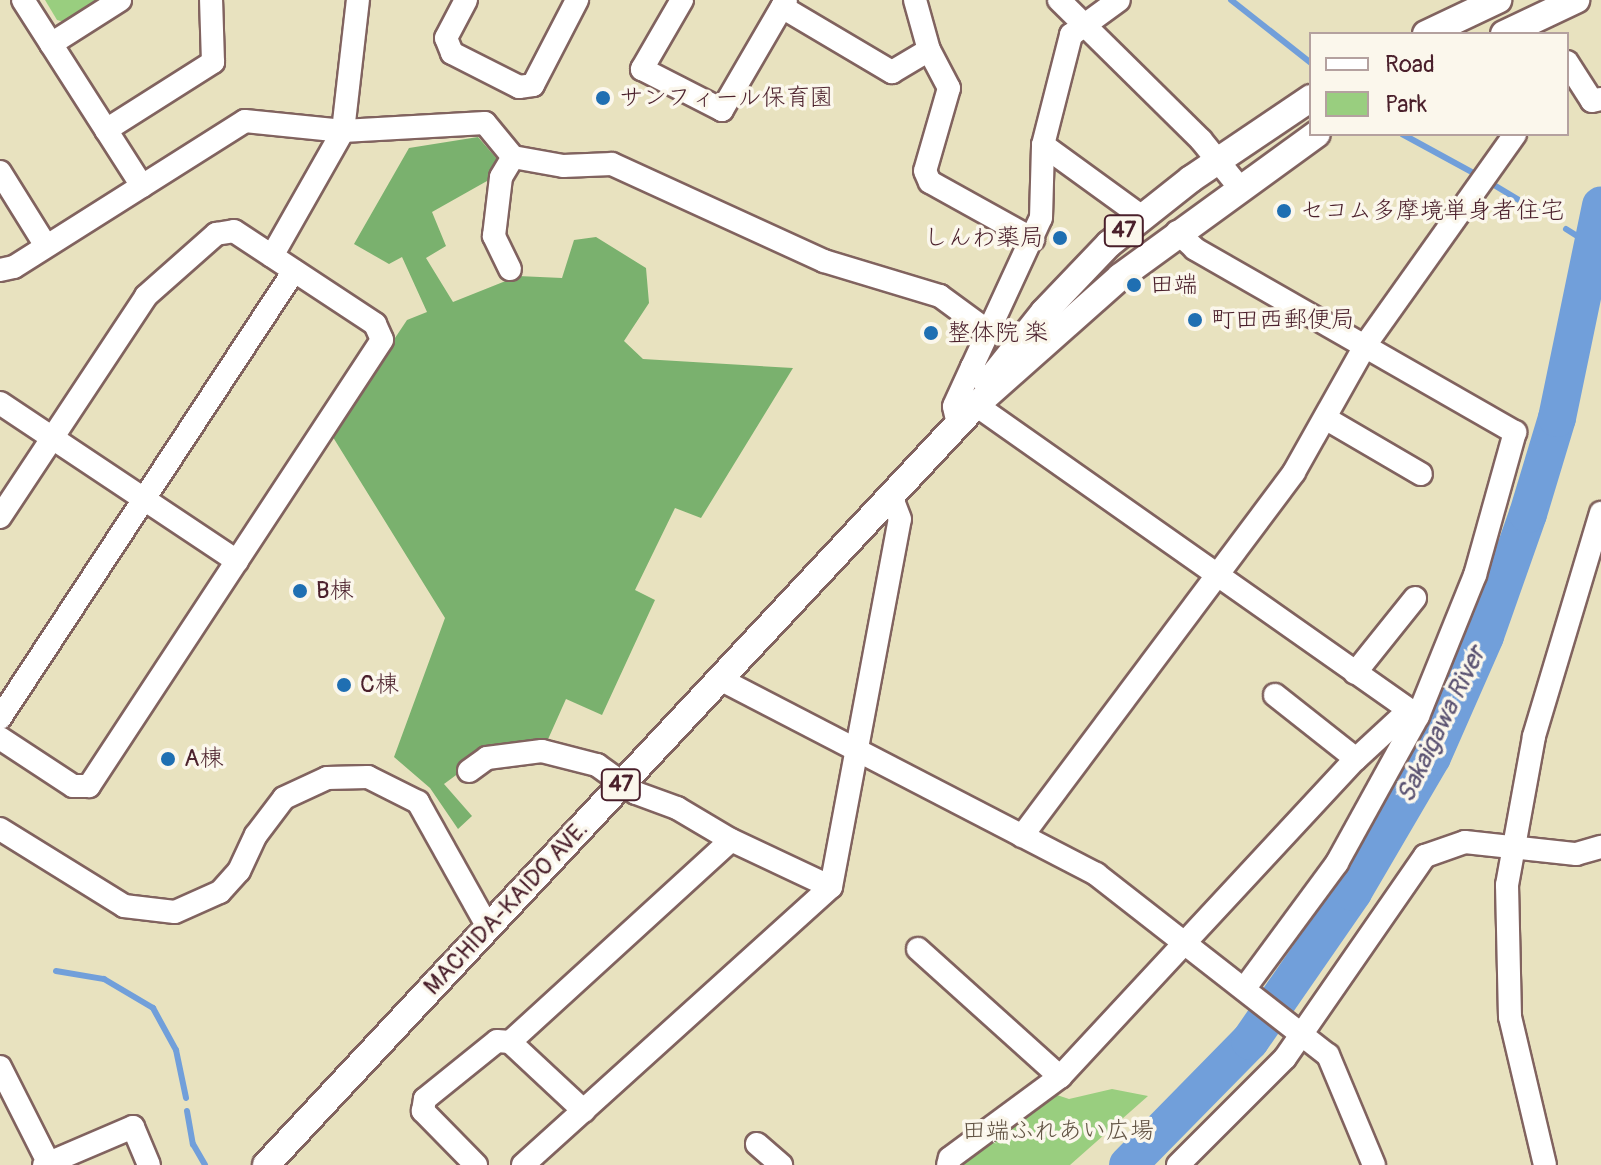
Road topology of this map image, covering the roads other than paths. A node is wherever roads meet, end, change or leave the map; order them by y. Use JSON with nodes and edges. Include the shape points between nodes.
{"nodes":[{"id":1,"x":23,"y":0,"type":"edge"},
{"id":2,"x":120,"y":0,"type":"edge"},
{"id":3,"x":211,"y":0,"type":"edge"},
{"id":4,"x":358,"y":0,"type":"edge"},
{"id":5,"x":466,"y":0,"type":"edge"},
{"id":6,"x":577,"y":0,"type":"edge"},
{"id":7,"x":682,"y":0,"type":"edge"},
{"id":8,"x":915,"y":0,"type":"edge"},
{"id":9,"x":1059,"y":0,"type":"edge"},
{"id":10,"x":1119,"y":0,"type":"edge"},
{"id":11,"x":1498,"y":0,"type":"edge"},
{"id":12,"x":1576,"y":0,"type":"edge"},
{"id":13,"x":784,"y":3,"type":"edge"},
{"id":14,"x":1468,"y":6,"type":"edge"},
{"id":15,"x":1084,"y":23,"type":"junction"},
{"id":16,"x":1546,"y":25,"type":"edge"},
{"id":17,"x":1429,"y":32,"type":"edge"},
{"id":18,"x":1513,"y":32,"type":"edge"},
{"id":19,"x":51,"y":44,"type":"junction"},
{"id":20,"x":929,"y":50,"type":"junction"},
{"id":21,"x":1569,"y":67,"type":"edge"},
{"id":22,"x":1309,"y":99,"type":"edge"},
{"id":23,"x":1601,"y":99,"type":"edge"},
{"id":24,"x":106,"y":130,"type":"junction"},
{"id":25,"x":343,"y":131,"type":"junction"},
{"id":26,"x":1314,"y":136,"type":"edge"},
{"id":27,"x":1513,"y":136,"type":"edge"},
{"id":28,"x":1043,"y":145,"type":"junction"},
{"id":29,"x":513,"y":157,"type":"junction"},
{"id":30,"x":1218,"y":161,"type":"junction"},
{"id":31,"x":0,"y":172,"type":"edge"},
{"id":32,"x":142,"y":186,"type":"junction"},
{"id":33,"x":1239,"y":187,"type":"junction"},
{"id":34,"x":1142,"y":217,"type":"junction"},
{"id":35,"x":1177,"y":232,"type":"junction"},
{"id":36,"x":1033,"y":239,"type":"junction"},
{"id":37,"x":46,"y":246,"type":"junction"},
{"id":38,"x":272,"y":256,"type":"junction"},
{"id":39,"x":510,"y":269,"type":"dead end"},
{"id":40,"x":0,"y":270,"type":"edge"},
{"id":41,"x":294,"y":271,"type":"junction"},
{"id":42,"x":989,"y":332,"type":"junction"},
{"id":43,"x":1366,"y":344,"type":"junction"},
{"id":44,"x":973,"y":395,"type":"junction"},
{"id":45,"x":0,"y":403,"type":"edge"},
{"id":46,"x":1325,"y":418,"type":"junction"},
{"id":47,"x":52,"y":438,"type":"junction"},
{"id":48,"x":1421,"y":474,"type":"dead end"},
{"id":49,"x":891,"y":496,"type":"junction"},
{"id":50,"x":144,"y":499,"type":"junction"},
{"id":51,"x":1601,"y":513,"type":"edge"},
{"id":52,"x":0,"y":517,"type":"edge"},
{"id":53,"x":237,"y":561,"type":"junction"},
{"id":54,"x":1219,"y":572,"type":"junction"},
{"id":55,"x":1415,"y":598,"type":"dead end"},
{"id":56,"x":1355,"y":673,"type":"junction"},
{"id":57,"x":720,"y":679,"type":"junction"},
{"id":58,"x":1275,"y":695,"type":"dead end"},
{"id":59,"x":1413,"y":713,"type":"junction"},
{"id":60,"x":0,"y":718,"type":"edge"},
{"id":61,"x":0,"y":738,"type":"edge"},
{"id":62,"x":856,"y":749,"type":"junction"},
{"id":63,"x":1356,"y":759,"type":"junction"},
{"id":64,"x":469,"y":771,"type":"dead end"},
{"id":65,"x":623,"y":783,"type":"junction"},
{"id":66,"x":0,"y":829,"type":"edge"},
{"id":67,"x":1022,"y":836,"type":"junction"},
{"id":68,"x":731,"y":840,"type":"junction"},
{"id":69,"x":1512,"y":847,"type":"junction"},
{"id":70,"x":1601,"y":847,"type":"edge"},
{"id":71,"x":831,"y":887,"type":"junction"},
{"id":72,"x":488,"y":927,"type":"junction"},
{"id":73,"x":1187,"y":946,"type":"junction"},
{"id":74,"x":918,"y":949,"type":"dead end"},
{"id":75,"x":1248,"y":991,"type":"junction"},
{"id":76,"x":1301,"y":1030,"type":"junction"},
{"id":77,"x":510,"y":1042,"type":"junction"},
{"id":78,"x":1060,"y":1077,"type":"junction"},
{"id":79,"x":3,"y":1078,"type":"edge"},
{"id":80,"x":584,"y":1111,"type":"junction"},
{"id":81,"x":757,"y":1144,"type":"dead end"},
{"id":82,"x":45,"y":1162,"type":"edge"},
{"id":83,"x":149,"y":1165,"type":"edge"},
{"id":84,"x":266,"y":1165,"type":"edge"},
{"id":85,"x":476,"y":1165,"type":"edge"},
{"id":86,"x":523,"y":1165,"type":"edge"},
{"id":87,"x":781,"y":1165,"type":"edge"},
{"id":88,"x":948,"y":1165,"type":"edge"},
{"id":89,"x":1178,"y":1165,"type":"edge"},
{"id":90,"x":1374,"y":1165,"type":"edge"},
{"id":91,"x":1545,"y":1165,"type":"edge"}],
"edges":[{"from":1,"to":19,"type":"street"},
{"from":2,"to":19,"type":"street"},
{"from":3,"to":24,"type":"street","via":[[213,62]]},
{"from":4,"to":25,"type":"street"},
{"from":5,"to":6,"type":"street","via":[[446,38],[452,53],[519,87],[533,85]]},
{"from":7,"to":13,"type":"street","via":[[642,69],[722,110]]},
{"from":8,"to":20,"type":"street"},
{"from":9,"to":15,"type":"street"},
{"from":10,"to":15,"type":"street"},
{"from":11,"to":14,"type":"main road"},
{"from":12,"to":16,"type":"main road"},
{"from":13,"to":20,"type":"street","via":[[892,72]]},
{"from":14,"to":17,"type":"main road"},
{"from":15,"to":28,"type":"street","via":[[1071,35]]},
{"from":15,"to":30,"type":"street"},
{"from":16,"to":18,"type":"main road"},
{"from":19,"to":24,"type":"street"},
{"from":20,"to":36,"type":"street","via":[[949,88],[925,171],[930,182]]},
{"from":21,"to":23,"type":"street","via":[[1592,101]]},
{"from":22,"to":30,"type":"main road","name":"MACHIDA-KAIDO AVE.","number":"47"},
{"from":24,"to":32,"type":"street"},
{"from":25,"to":29,"type":"street","via":[[485,123]]},
{"from":25,"to":32,"type":"street","via":[[245,121]]},
{"from":25,"to":38,"type":"street"},
{"from":26,"to":33,"type":"main road","name":"MACHIDA-KAIDO AVE.","number":"47"},
{"from":27,"to":43,"type":"street"},
{"from":28,"to":34,"type":"street"},
{"from":28,"to":36,"type":"street","via":[[1041,218]]},
{"from":29,"to":39,"type":"street","via":[[501,177],[494,236]]},
{"from":29,"to":42,"type":"street","via":[[563,166],[612,164],[824,261],[940,296]]},
{"from":30,"to":33,"type":"street"},
{"from":30,"to":34,"type":"main road","name":"MACHIDA-KAIDO AVE.","number":"47"},
{"from":31,"to":37,"type":"street"},
{"from":32,"to":37,"type":"street"},
{"from":33,"to":35,"type":"main road","name":"MACHIDA-KAIDO AVE.","number":"47"},
{"from":34,"to":44,"type":"main road","name":"MACHIDA-KAIDO AVE.","number":"47","via":[[1075,277]]},
{"from":35,"to":43,"type":"street","via":[[1195,249]]},
{"from":35,"to":44,"type":"main road","name":"MACHIDA-KAIDO AVE.","number":"47"},
{"from":36,"to":42,"type":"street"},
{"from":37,"to":40,"type":"street"},
{"from":38,"to":41,"type":"street"},
{"from":38,"to":47,"type":"street","via":[[234,231],[216,234],[146,296]]},
{"from":41,"to":50,"type":"street"},
{"from":41,"to":53,"type":"street","via":[[375,324],[382,340]]},
{"from":42,"to":44,"type":"street"},
{"from":43,"to":46,"type":"street"},
{"from":43,"to":59,"type":"street","via":[[1515,432],[1475,575]]},
{"from":44,"to":49,"type":"main road","name":"MACHIDA-KAIDO AVE.","number":"47"},
{"from":44,"to":54,"type":"street"},
{"from":45,"to":47,"type":"street"},
{"from":46,"to":48,"type":"street"},
{"from":46,"to":54,"type":"street","via":[[1294,472]]},
{"from":47,"to":50,"type":"street"},
{"from":47,"to":52,"type":"street"},
{"from":49,"to":57,"type":"main road","name":"MACHIDA-KAIDO AVE.","number":"47"},
{"from":49,"to":62,"type":"street","via":[[900,519]]},
{"from":50,"to":53,"type":"street"},
{"from":50,"to":60,"type":"street"},
{"from":51,"to":69,"type":"street","via":[[1534,736]]},
{"from":53,"to":61,"type":"street","via":[[89,786],[73,786]]},
{"from":54,"to":56,"type":"street"},
{"from":54,"to":67,"type":"street"},
{"from":55,"to":56,"type":"street"},
{"from":56,"to":59,"type":"street"},
{"from":57,"to":62,"type":"street"},
{"from":57,"to":65,"type":"main road","name":"MACHIDA-KAIDO AVE.","number":"47"},
{"from":58,"to":63,"type":"street"},
{"from":59,"to":63,"type":"street"},
{"from":59,"to":75,"type":"street","via":[[1337,863]]},
{"from":62,"to":67,"type":"street"},
{"from":62,"to":71,"type":"street"},
{"from":63,"to":73,"type":"street"},
{"from":64,"to":65,"type":"street","via":[[487,758],[542,751],[597,765]]},
{"from":65,"to":68,"type":"street"},
{"from":65,"to":72,"type":"main road","name":"MACHIDA-KAIDO AVE.","number":"47"},
{"from":66,"to":72,"type":"street","via":[[124,906],[175,912],[220,892],[284,798],[327,778],[368,777],[418,802]]},
{"from":67,"to":73,"type":"street","via":[[1096,874]]},
{"from":68,"to":71,"type":"street"},
{"from":68,"to":77,"type":"street"},
{"from":69,"to":70,"type":"street","via":[[1576,854]]},
{"from":69,"to":76,"type":"street","via":[[1465,842],[1425,856]]},
{"from":69,"to":91,"type":"street","via":[[1506,923],[1510,1017]]},
{"from":71,"to":80,"type":"street"},
{"from":72,"to":84,"type":"main road","name":"MACHIDA-KAIDO AVE.","number":"47"},
{"from":73,"to":75,"type":"street"},
{"from":73,"to":78,"type":"street"},
{"from":74,"to":78,"type":"street"},
{"from":75,"to":76,"type":"street"},
{"from":76,"to":89,"type":"street","via":[[1245,1102]]},
{"from":76,"to":90,"type":"street","via":[[1328,1055]]},
{"from":77,"to":80,"type":"street"},
{"from":77,"to":85,"type":"street","via":[[497,1041],[425,1099],[423,1111]]},
{"from":78,"to":88,"type":"street","via":[[950,1158]]},
{"from":79,"to":82,"type":"street"},
{"from":80,"to":86,"type":"street"},
{"from":81,"to":87,"type":"street"},
{"from":82,"to":83,"type":"street","via":[[133,1127]]}]}
